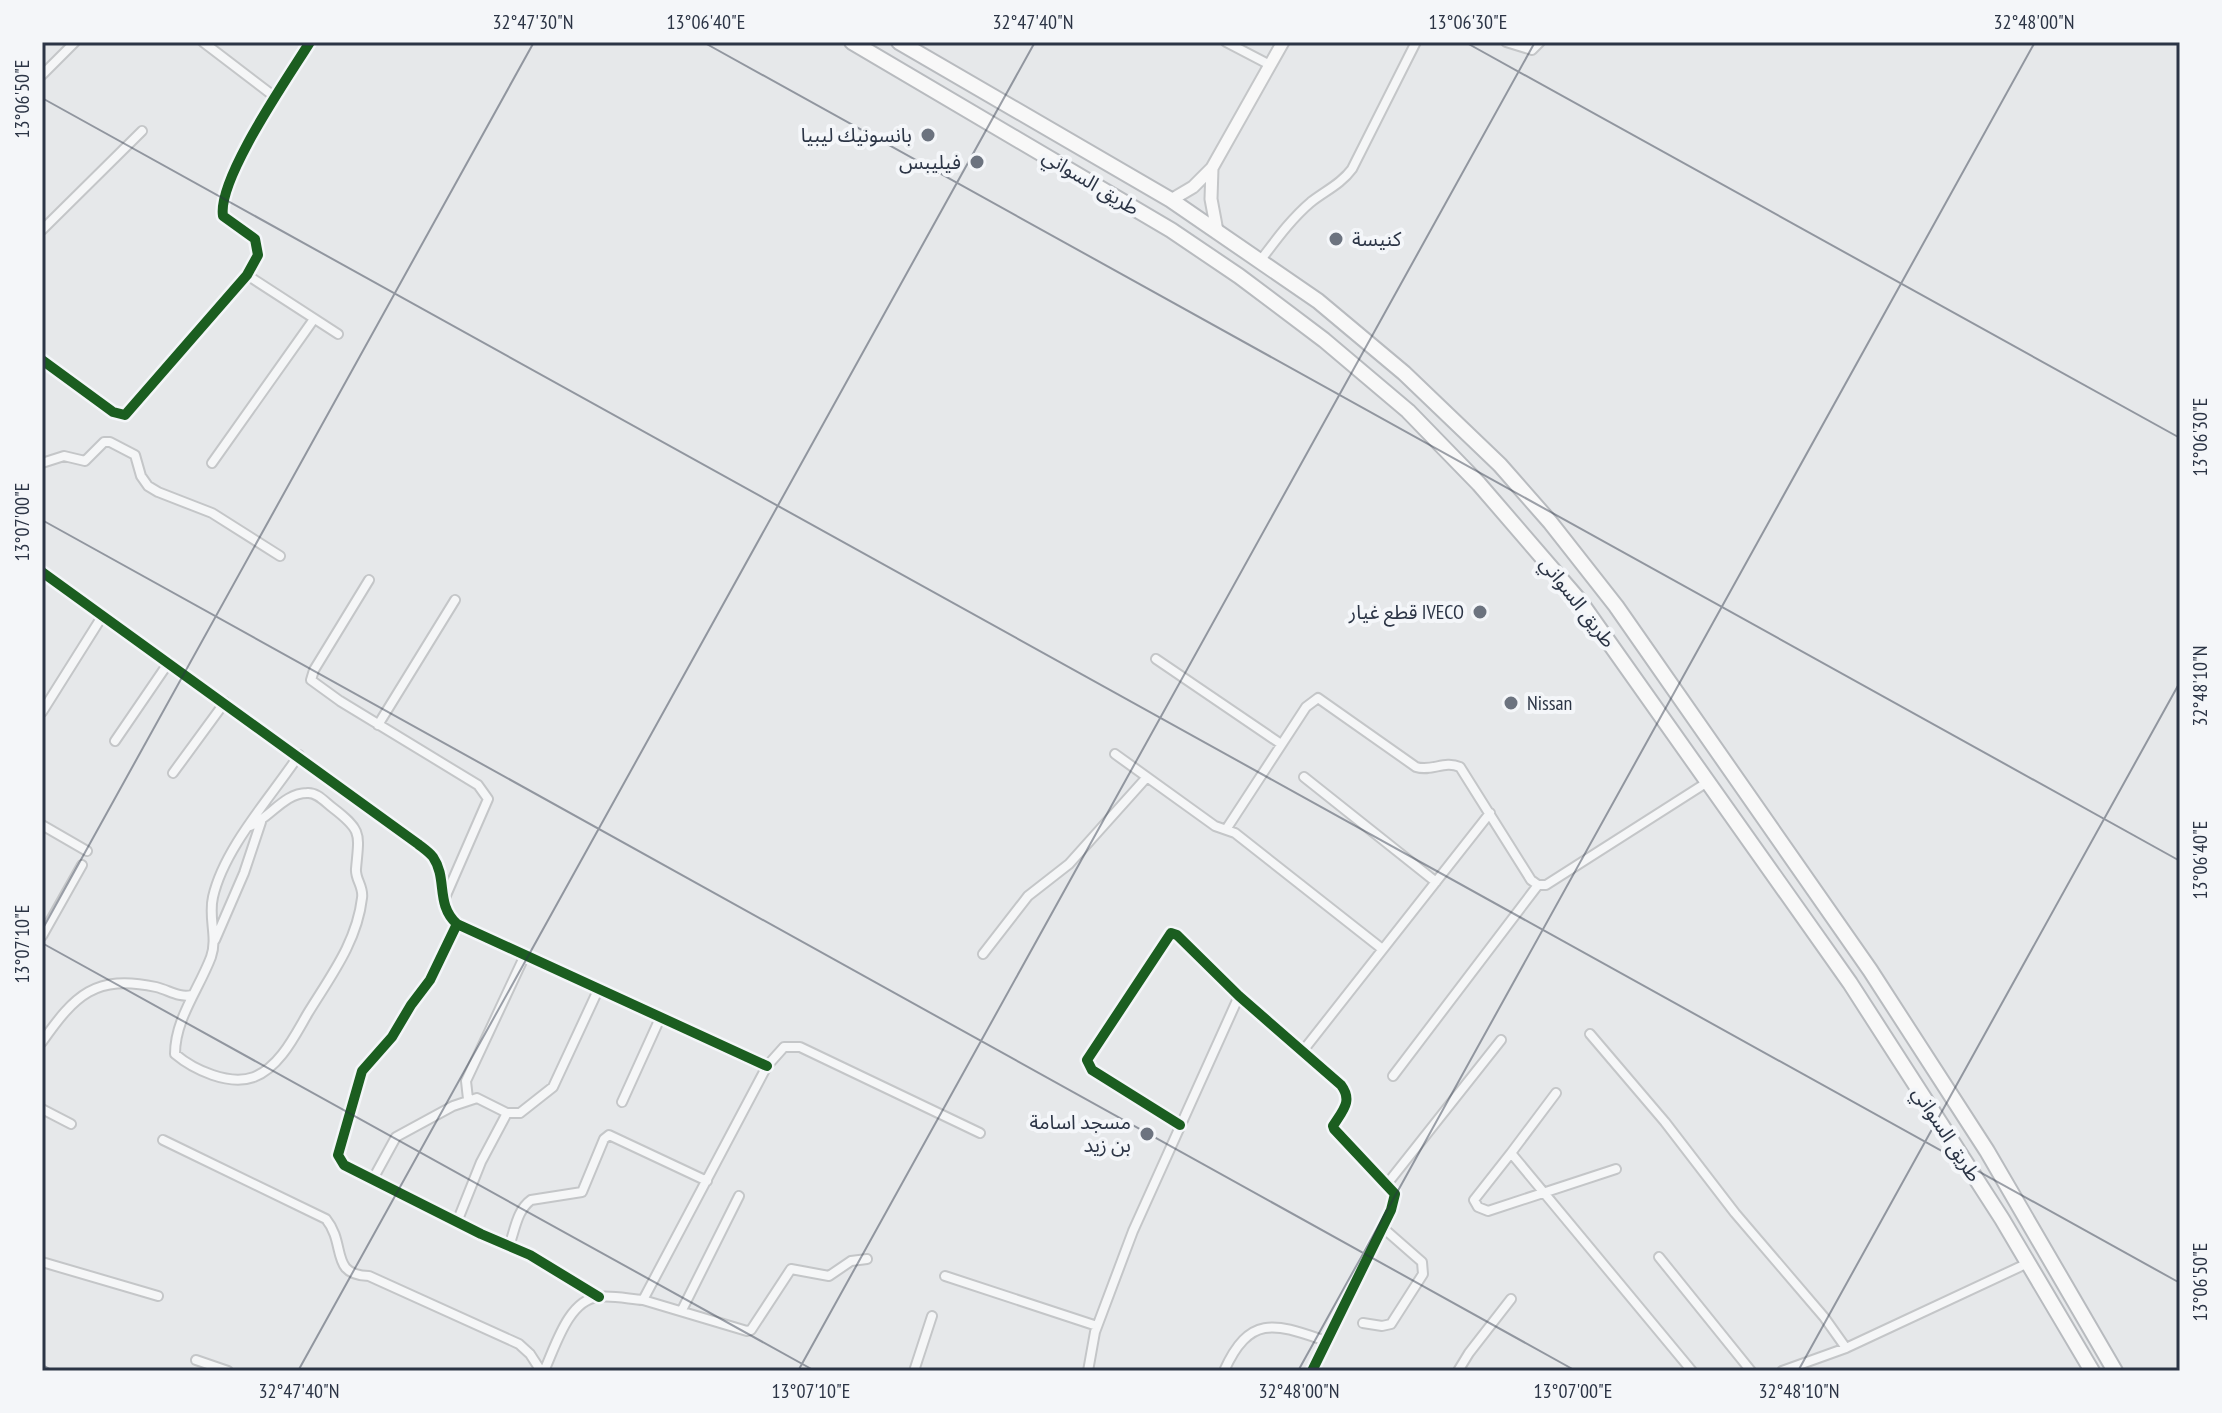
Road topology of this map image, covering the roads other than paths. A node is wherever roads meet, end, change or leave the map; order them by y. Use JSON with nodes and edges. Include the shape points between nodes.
{"nodes":[{"id":1,"x":75,"y":42,"type":"edge"},
{"id":2,"x":203,"y":42,"type":"edge"},
{"id":3,"x":310,"y":42,"type":"edge"},
{"id":4,"x":852,"y":42,"type":"edge"},
{"id":5,"x":899,"y":42,"type":"edge"},
{"id":6,"x":1226,"y":42,"type":"edge"},
{"id":7,"x":1283,"y":42,"type":"edge"},
{"id":8,"x":1416,"y":42,"type":"edge"},
{"id":9,"x":1506,"y":42,"type":"edge"},
{"id":10,"x":1540,"y":42,"type":"edge"},
{"id":11,"x":1270,"y":65,"type":"junction"},
{"id":12,"x":42,"y":75,"type":"edge"},
{"id":13,"x":275,"y":97,"type":"junction"},
{"id":14,"x":142,"y":131,"type":"dead end"},
{"id":15,"x":1212,"y":168,"type":"junction"},
{"id":16,"x":1171,"y":200,"type":"junction"},
{"id":17,"x":42,"y":230,"type":"edge"},
{"id":18,"x":1217,"y":231,"type":"junction"},
{"id":19,"x":1260,"y":261,"type":"junction"},
{"id":20,"x":247,"y":275,"type":"junction"},
{"id":21,"x":314,"y":319,"type":"junction"},
{"id":22,"x":338,"y":334,"type":"dead end"},
{"id":23,"x":42,"y":360,"type":"edge"},
{"id":24,"x":42,"y":463,"type":"edge"},
{"id":25,"x":212,"y":463,"type":"dead end"},
{"id":26,"x":280,"y":556,"type":"dead end"},
{"id":27,"x":42,"y":572,"type":"edge"},
{"id":28,"x":369,"y":580,"type":"dead end"},
{"id":29,"x":455,"y":600,"type":"dead end"},
{"id":30,"x":103,"y":615,"type":"junction"},
{"id":31,"x":1156,"y":659,"type":"dead end"},
{"id":32,"x":169,"y":662,"type":"junction"},
{"id":33,"x":225,"y":702,"type":"junction"},
{"id":34,"x":42,"y":712,"type":"edge"},
{"id":35,"x":378,"y":725,"type":"junction"},
{"id":36,"x":115,"y":741,"type":"dead end"},
{"id":37,"x":1281,"y":744,"type":"junction"},
{"id":38,"x":1115,"y":754,"type":"dead end"},
{"id":39,"x":299,"y":755,"type":"junction"},
{"id":40,"x":173,"y":773,"type":"dead end"},
{"id":41,"x":1147,"y":777,"type":"junction"},
{"id":42,"x":1304,"y":777,"type":"dead end"},
{"id":43,"x":1706,"y":783,"type":"junction"},
{"id":44,"x":1490,"y":813,"type":"junction"},
{"id":45,"x":261,"y":822,"type":"junction"},
{"id":46,"x":42,"y":825,"type":"edge"},
{"id":47,"x":250,"y":826,"type":"junction"},
{"id":48,"x":1227,"y":828,"type":"junction"},
{"id":49,"x":87,"y":851,"type":"dead end"},
{"id":50,"x":82,"y":865,"type":"dead end"},
{"id":51,"x":1436,"y":882,"type":"junction"},
{"id":52,"x":1538,"y":885,"type":"junction"},
{"id":53,"x":443,"y":901,"type":"junction"},
{"id":54,"x":457,"y":924,"type":"junction"},
{"id":55,"x":42,"y":936,"type":"edge"},
{"id":56,"x":215,"y":940,"type":"junction"},
{"id":57,"x":1381,"y":948,"type":"junction"},
{"id":58,"x":983,"y":954,"type":"dead end"},
{"id":59,"x":525,"y":955,"type":"junction"},
{"id":60,"x":599,"y":988,"type":"junction"},
{"id":61,"x":192,"y":995,"type":"junction"},
{"id":62,"x":1239,"y":996,"type":"junction"},
{"id":63,"x":661,"y":1016,"type":"junction"},
{"id":64,"x":1590,"y":1034,"type":"dead end"},
{"id":65,"x":1501,"y":1040,"type":"dead end"},
{"id":66,"x":42,"y":1042,"type":"edge"},
{"id":67,"x":1302,"y":1052,"type":"junction"},
{"id":68,"x":767,"y":1066,"type":"junction"},
{"id":69,"x":1393,"y":1076,"type":"dead end"},
{"id":70,"x":1556,"y":1093,"type":"dead end"},
{"id":71,"x":468,"y":1099,"type":"junction"},
{"id":72,"x":622,"y":1102,"type":"dead end"},
{"id":73,"x":42,"y":1109,"type":"edge"},
{"id":74,"x":507,"y":1113,"type":"junction"},
{"id":75,"x":71,"y":1124,"type":"dead end"},
{"id":76,"x":1180,"y":1125,"type":"junction"},
{"id":77,"x":980,"y":1133,"type":"dead end"},
{"id":78,"x":163,"y":1140,"type":"dead end"},
{"id":79,"x":1511,"y":1153,"type":"junction"},
{"id":80,"x":1616,"y":1169,"type":"dead end"},
{"id":81,"x":373,"y":1179,"type":"junction"},
{"id":82,"x":707,"y":1181,"type":"junction"},
{"id":83,"x":1387,"y":1184,"type":"junction"},
{"id":84,"x":1543,"y":1192,"type":"junction"},
{"id":85,"x":739,"y":1196,"type":"dead end"},
{"id":86,"x":457,"y":1222,"type":"junction"},
{"id":87,"x":1382,"y":1227,"type":"junction"},
{"id":88,"x":509,"y":1246,"type":"junction"},
{"id":89,"x":1659,"y":1257,"type":"dead end"},
{"id":90,"x":867,"y":1259,"type":"dead end"},
{"id":91,"x":42,"y":1262,"type":"edge"},
{"id":92,"x":2028,"y":1263,"type":"junction"},
{"id":93,"x":945,"y":1276,"type":"dead end"},
{"id":94,"x":158,"y":1296,"type":"dead end"},
{"id":95,"x":599,"y":1297,"type":"junction"},
{"id":96,"x":1511,"y":1299,"type":"dead end"},
{"id":97,"x":643,"y":1300,"type":"junction"},
{"id":98,"x":682,"y":1310,"type":"junction"},
{"id":99,"x":932,"y":1316,"type":"dead end"},
{"id":100,"x":1363,"y":1323,"type":"dead end"},
{"id":101,"x":1097,"y":1326,"type":"junction"},
{"id":102,"x":1326,"y":1341,"type":"junction"},
{"id":103,"x":1846,"y":1348,"type":"junction"},
{"id":104,"x":196,"y":1360,"type":"dead end"},
{"id":105,"x":228,"y":1371,"type":"edge"},
{"id":106,"x":543,"y":1371,"type":"edge"},
{"id":107,"x":914,"y":1371,"type":"edge"},
{"id":108,"x":1088,"y":1371,"type":"edge"},
{"id":109,"x":1224,"y":1371,"type":"edge"},
{"id":110,"x":1312,"y":1371,"type":"edge"},
{"id":111,"x":1458,"y":1371,"type":"edge"},
{"id":112,"x":1692,"y":1371,"type":"edge"},
{"id":113,"x":1751,"y":1371,"type":"edge"},
{"id":114,"x":1782,"y":1371,"type":"edge"},
{"id":115,"x":2092,"y":1371,"type":"edge"},
{"id":116,"x":2115,"y":1371,"type":"edge"}],
"edges":[{"from":1,"to":12,"type":"street"},
{"from":2,"to":13,"type":"street"},
{"from":3,"to":13,"type":"street"},
{"from":4,"to":43,"type":"highway","name":"طريق السواني","via":[[1171,230],[1324,340],[1388,394],[1479,484],[1574,593]]},
{"from":5,"to":16,"type":"highway","name":"طريق السواني"},
{"from":6,"to":11,"type":"street"},
{"from":7,"to":11,"type":"main road"},
{"from":8,"to":19,"type":"street","via":[[1352,169],[1291,221]]},
{"from":9,"to":10,"type":"street","via":[[1532,50]]},
{"from":11,"to":15,"type":"main road"},
{"from":13,"to":20,"type":"street","via":[[222,200],[223,216],[258,247]]},
{"from":14,"to":17,"type":"street"},
{"from":15,"to":16,"type":"main road"},
{"from":15,"to":18,"type":"main road"},
{"from":16,"to":18,"type":"highway","name":"طريق السواني"},
{"from":18,"to":19,"type":"highway","name":"طريق السواني"},
{"from":19,"to":116,"type":"highway","name":"طريق السواني","via":[[1360,334],[1432,399],[1500,465],[1580,558],[1878,983],[1987,1151]]},
{"from":20,"to":21,"type":"street"},
{"from":20,"to":23,"type":"street","via":[[125,415],[113,412]]},
{"from":21,"to":22,"type":"street"},
{"from":21,"to":25,"type":"street"},
{"from":24,"to":26,"type":"street","via":[[64,456],[85,461],[110,442],[135,455],[148,486],[212,513]]},
{"from":27,"to":30,"type":"street"},
{"from":28,"to":35,"type":"street","via":[[311,680]]},
{"from":29,"to":35,"type":"street"},
{"from":30,"to":32,"type":"street"},
{"from":30,"to":34,"type":"street"},
{"from":31,"to":37,"type":"street"},
{"from":32,"to":33,"type":"street"},
{"from":32,"to":36,"type":"street"},
{"from":33,"to":39,"type":"street"},
{"from":33,"to":40,"type":"street"},
{"from":35,"to":53,"type":"street","via":[[487,794]]},
{"from":37,"to":44,"type":"street","via":[[1309,702],[1318,698],[1416,767],[1460,767]]},
{"from":37,"to":48,"type":"street"},
{"from":38,"to":41,"type":"street"},
{"from":39,"to":47,"type":"street"},
{"from":39,"to":53,"type":"street","via":[[433,857]]},
{"from":41,"to":48,"type":"street","via":[[1215,826]]},
{"from":41,"to":58,"type":"street","via":[[1069,864],[1028,896]]},
{"from":42,"to":51,"type":"street"},
{"from":43,"to":52,"type":"street","via":[[1546,885]]},
{"from":43,"to":92,"type":"highway","name":"طريق السواني","via":[[1850,983]]},
{"from":44,"to":51,"type":"street"},
{"from":44,"to":52,"type":"street"},
{"from":45,"to":47,"type":"street"},
{"from":45,"to":56,"type":"street"},
{"from":45,"to":61,"type":"street","via":[[290,797],[306,792],[350,821],[359,836],[356,871],[363,887],[350,945],[289,1044],[271,1066],[252,1077],[222,1078],[175,1054]]},
{"from":46,"to":49,"type":"street"},
{"from":47,"to":56,"type":"street","via":[[213,895]]},
{"from":48,"to":57,"type":"street"},
{"from":50,"to":55,"type":"street"},
{"from":51,"to":57,"type":"street"},
{"from":52,"to":69,"type":"street"},
{"from":53,"to":54,"type":"street"},
{"from":54,"to":59,"type":"street"},
{"from":54,"to":81,"type":"street","via":[[430,980],[356,1085],[338,1155],[344,1165]]},
{"from":56,"to":61,"type":"street"},
{"from":57,"to":67,"type":"street"},
{"from":59,"to":60,"type":"street"},
{"from":59,"to":71,"type":"street","via":[[466,1081]]},
{"from":60,"to":63,"type":"street"},
{"from":60,"to":74,"type":"street","via":[[553,1087],[520,1113]]},
{"from":61,"to":66,"type":"street","via":[[132,983],[88,990],[57,1019]]},
{"from":62,"to":67,"type":"street"},
{"from":62,"to":76,"type":"street"},
{"from":62,"to":76,"type":"street","via":[[1171,933],[1087,1060],[1092,1070]]},
{"from":63,"to":68,"type":"street"},
{"from":63,"to":72,"type":"street"},
{"from":64,"to":103,"type":"street"},
{"from":65,"to":83,"type":"street"},
{"from":67,"to":83,"type":"street","via":[[1346,1092],[1347,1104],[1333,1126],[1335,1132]]},
{"from":68,"to":77,"type":"street","via":[[784,1047],[800,1047]]},
{"from":68,"to":82,"type":"street"},
{"from":70,"to":79,"type":"street"},
{"from":71,"to":74,"type":"street"},
{"from":71,"to":81,"type":"street","via":[[396,1137]]},
{"from":73,"to":75,"type":"street"},
{"from":74,"to":86,"type":"street"},
{"from":76,"to":101,"type":"street"},
{"from":78,"to":106,"type":"street","via":[[326,1219],[350,1274],[369,1276],[519,1344]]},
{"from":79,"to":84,"type":"street"},
{"from":79,"to":84,"type":"street","via":[[1474,1200],[1478,1207],[1488,1211]]},
{"from":80,"to":84,"type":"street"},
{"from":81,"to":86,"type":"street"},
{"from":82,"to":88,"type":"street","via":[[609,1135],[582,1192],[526,1203]]},
{"from":82,"to":97,"type":"street"},
{"from":83,"to":87,"type":"street","via":[[1395,1200]]},
{"from":84,"to":112,"type":"street"},
{"from":85,"to":98,"type":"street"},
{"from":86,"to":88,"type":"street"},
{"from":87,"to":100,"type":"street","via":[[1422,1262],[1423,1274],[1391,1324]]},
{"from":87,"to":102,"type":"street"},
{"from":88,"to":95,"type":"street"},
{"from":89,"to":113,"type":"street"},
{"from":90,"to":98,"type":"street","via":[[851,1261],[829,1276],[791,1269],[751,1330]]},
{"from":91,"to":94,"type":"street"},
{"from":92,"to":103,"type":"street"},
{"from":92,"to":115,"type":"highway","name":"طريق السواني"},
{"from":93,"to":101,"type":"street"},
{"from":95,"to":97,"type":"street"},
{"from":95,"to":106,"type":"street","via":[[572,1315]]},
{"from":96,"to":111,"type":"street"},
{"from":97,"to":98,"type":"street"},
{"from":99,"to":107,"type":"street"},
{"from":101,"to":108,"type":"street"},
{"from":102,"to":109,"type":"street","via":[[1289,1328],[1265,1327],[1242,1342]]},
{"from":102,"to":110,"type":"street"},
{"from":103,"to":114,"type":"street"},
{"from":104,"to":105,"type":"street"}]}
